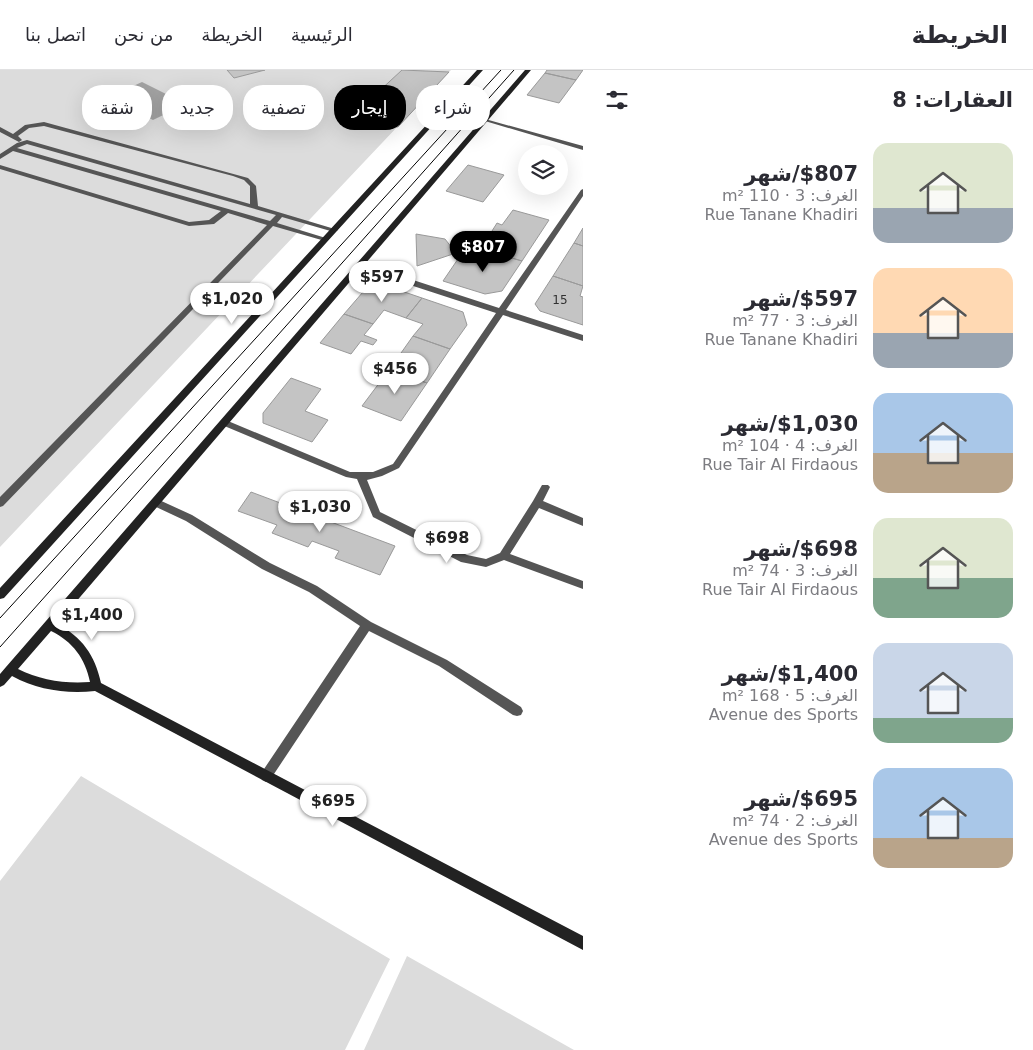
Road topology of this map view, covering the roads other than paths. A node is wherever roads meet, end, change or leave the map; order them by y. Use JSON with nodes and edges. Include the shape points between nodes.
{"nodes":[{"id":1,"x":480,"y":70,"type":"edge"},
{"id":2,"x":528,"y":70,"type":"edge"},
{"id":3,"x":490,"y":116,"type":"edge"},
{"id":4,"x":490,"y":121,"type":"edge"},
{"id":5,"x":0,"y":129,"type":"edge"},
{"id":6,"x":478,"y":130,"type":"edge"},
{"id":7,"x":14,"y":136,"type":"junction"},
{"id":8,"x":21,"y":143,"type":"junction"},
{"id":9,"x":583,"y":148,"type":"edge"},
{"id":10,"x":12,"y":149,"type":"junction"},
{"id":11,"x":59,"y":151,"type":"junction"},
{"id":12,"x":0,"y":157,"type":"edge"},
{"id":13,"x":49,"y":160,"type":"junction"},
{"id":14,"x":0,"y":166,"type":"edge"},
{"id":15,"x":156,"y":178,"type":"junction"},
{"id":16,"x":147,"y":188,"type":"junction"},
{"id":17,"x":583,"y":192,"type":"edge"},
{"id":18,"x":254,"y":206,"type":"junction"},
{"id":19,"x":226,"y":211,"type":"junction"},
{"id":20,"x":281,"y":214,"type":"junction"},
{"id":21,"x":272,"y":224,"type":"junction"},
{"id":22,"x":334,"y":230,"type":"junction"},
{"id":23,"x":325,"y":239,"type":"junction"},
{"id":24,"x":361,"y":266,"type":"junction"},
{"id":25,"x":502,"y":311,"type":"junction"},
{"id":26,"x":583,"y":338,"type":"edge"},
{"id":27,"x":225,"y":423,"type":"junction"},
{"id":28,"x":362,"y":477,"type":"junction"},
{"id":29,"x":545,"y":487,"type":"dead end"},
{"id":30,"x":0,"y":503,"type":"edge"},
{"id":31,"x":157,"y":503,"type":"junction"},
{"id":32,"x":538,"y":503,"type":"junction"},
{"id":33,"x":583,"y":522,"type":"edge"},
{"id":34,"x":504,"y":556,"type":"junction"},
{"id":35,"x":583,"y":585,"type":"edge"},
{"id":36,"x":0,"y":595,"type":"edge"},
{"id":37,"x":367,"y":624,"type":"junction"},
{"id":38,"x":50,"y":625,"type":"junction"},
{"id":39,"x":10,"y":670,"type":"junction"},
{"id":40,"x":0,"y":682,"type":"edge"},
{"id":41,"x":96,"y":686,"type":"junction"},
{"id":42,"x":517,"y":711,"type":"dead end"},
{"id":43,"x":266,"y":776,"type":"junction"},
{"id":44,"x":583,"y":943,"type":"edge"}],
"edges":[{"from":1,"to":22,"type":"street"},
{"from":2,"to":3,"type":"street"},
{"from":4,"to":9,"type":"street"},
{"from":5,"to":7,"type":"street"},
{"from":6,"to":24,"type":"street"},
{"from":7,"to":8,"type":"street"},
{"from":7,"to":18,"type":"street","via":[[27,126],[44,124],[235,175],[253,186]]},
{"from":8,"to":10,"type":"street"},
{"from":8,"to":11,"type":"street"},
{"from":10,"to":12,"type":"street"},
{"from":10,"to":13,"type":"street"},
{"from":11,"to":13,"type":"street"},
{"from":11,"to":15,"type":"street"},
{"from":13,"to":16,"type":"street"},
{"from":14,"to":19,"type":"street","via":[[189,224],[212,222]]},
{"from":15,"to":16,"type":"street"},
{"from":15,"to":18,"type":"street"},
{"from":16,"to":19,"type":"street"},
{"from":17,"to":25,"type":"street"},
{"from":18,"to":20,"type":"street"},
{"from":19,"to":21,"type":"street"},
{"from":20,"to":21,"type":"street"},
{"from":20,"to":22,"type":"street"},
{"from":21,"to":23,"type":"street"},
{"from":21,"to":30,"type":"street"},
{"from":22,"to":23,"type":"street"},
{"from":23,"to":36,"type":"street"},
{"from":24,"to":25,"type":"street"},
{"from":24,"to":27,"type":"street"},
{"from":25,"to":26,"type":"street"},
{"from":25,"to":28,"type":"street","via":[[396,466],[387,472]]},
{"from":27,"to":28,"type":"street","via":[[348,475]]},
{"from":27,"to":31,"type":"street"},
{"from":28,"to":34,"type":"street","via":[[376,514],[387,521],[465,559],[486,563]]},
{"from":29,"to":32,"type":"street"},
{"from":31,"to":37,"type":"street","via":[[189,518],[266,566],[313,589]]},
{"from":31,"to":38,"type":"street"},
{"from":32,"to":33,"type":"street"},
{"from":32,"to":34,"type":"street"},
{"from":34,"to":35,"type":"street"},
{"from":37,"to":42,"type":"street","via":[[443,663]]},
{"from":37,"to":43,"type":"street"},
{"from":38,"to":39,"type":"street"},
{"from":38,"to":41,"type":"street","via":[[65,632],[87,655]]},
{"from":39,"to":40,"type":"street"},
{"from":39,"to":41,"type":"street","via":[[38,684],[59,688]]},
{"from":41,"to":43,"type":"street"},
{"from":43,"to":44,"type":"street"}]}
